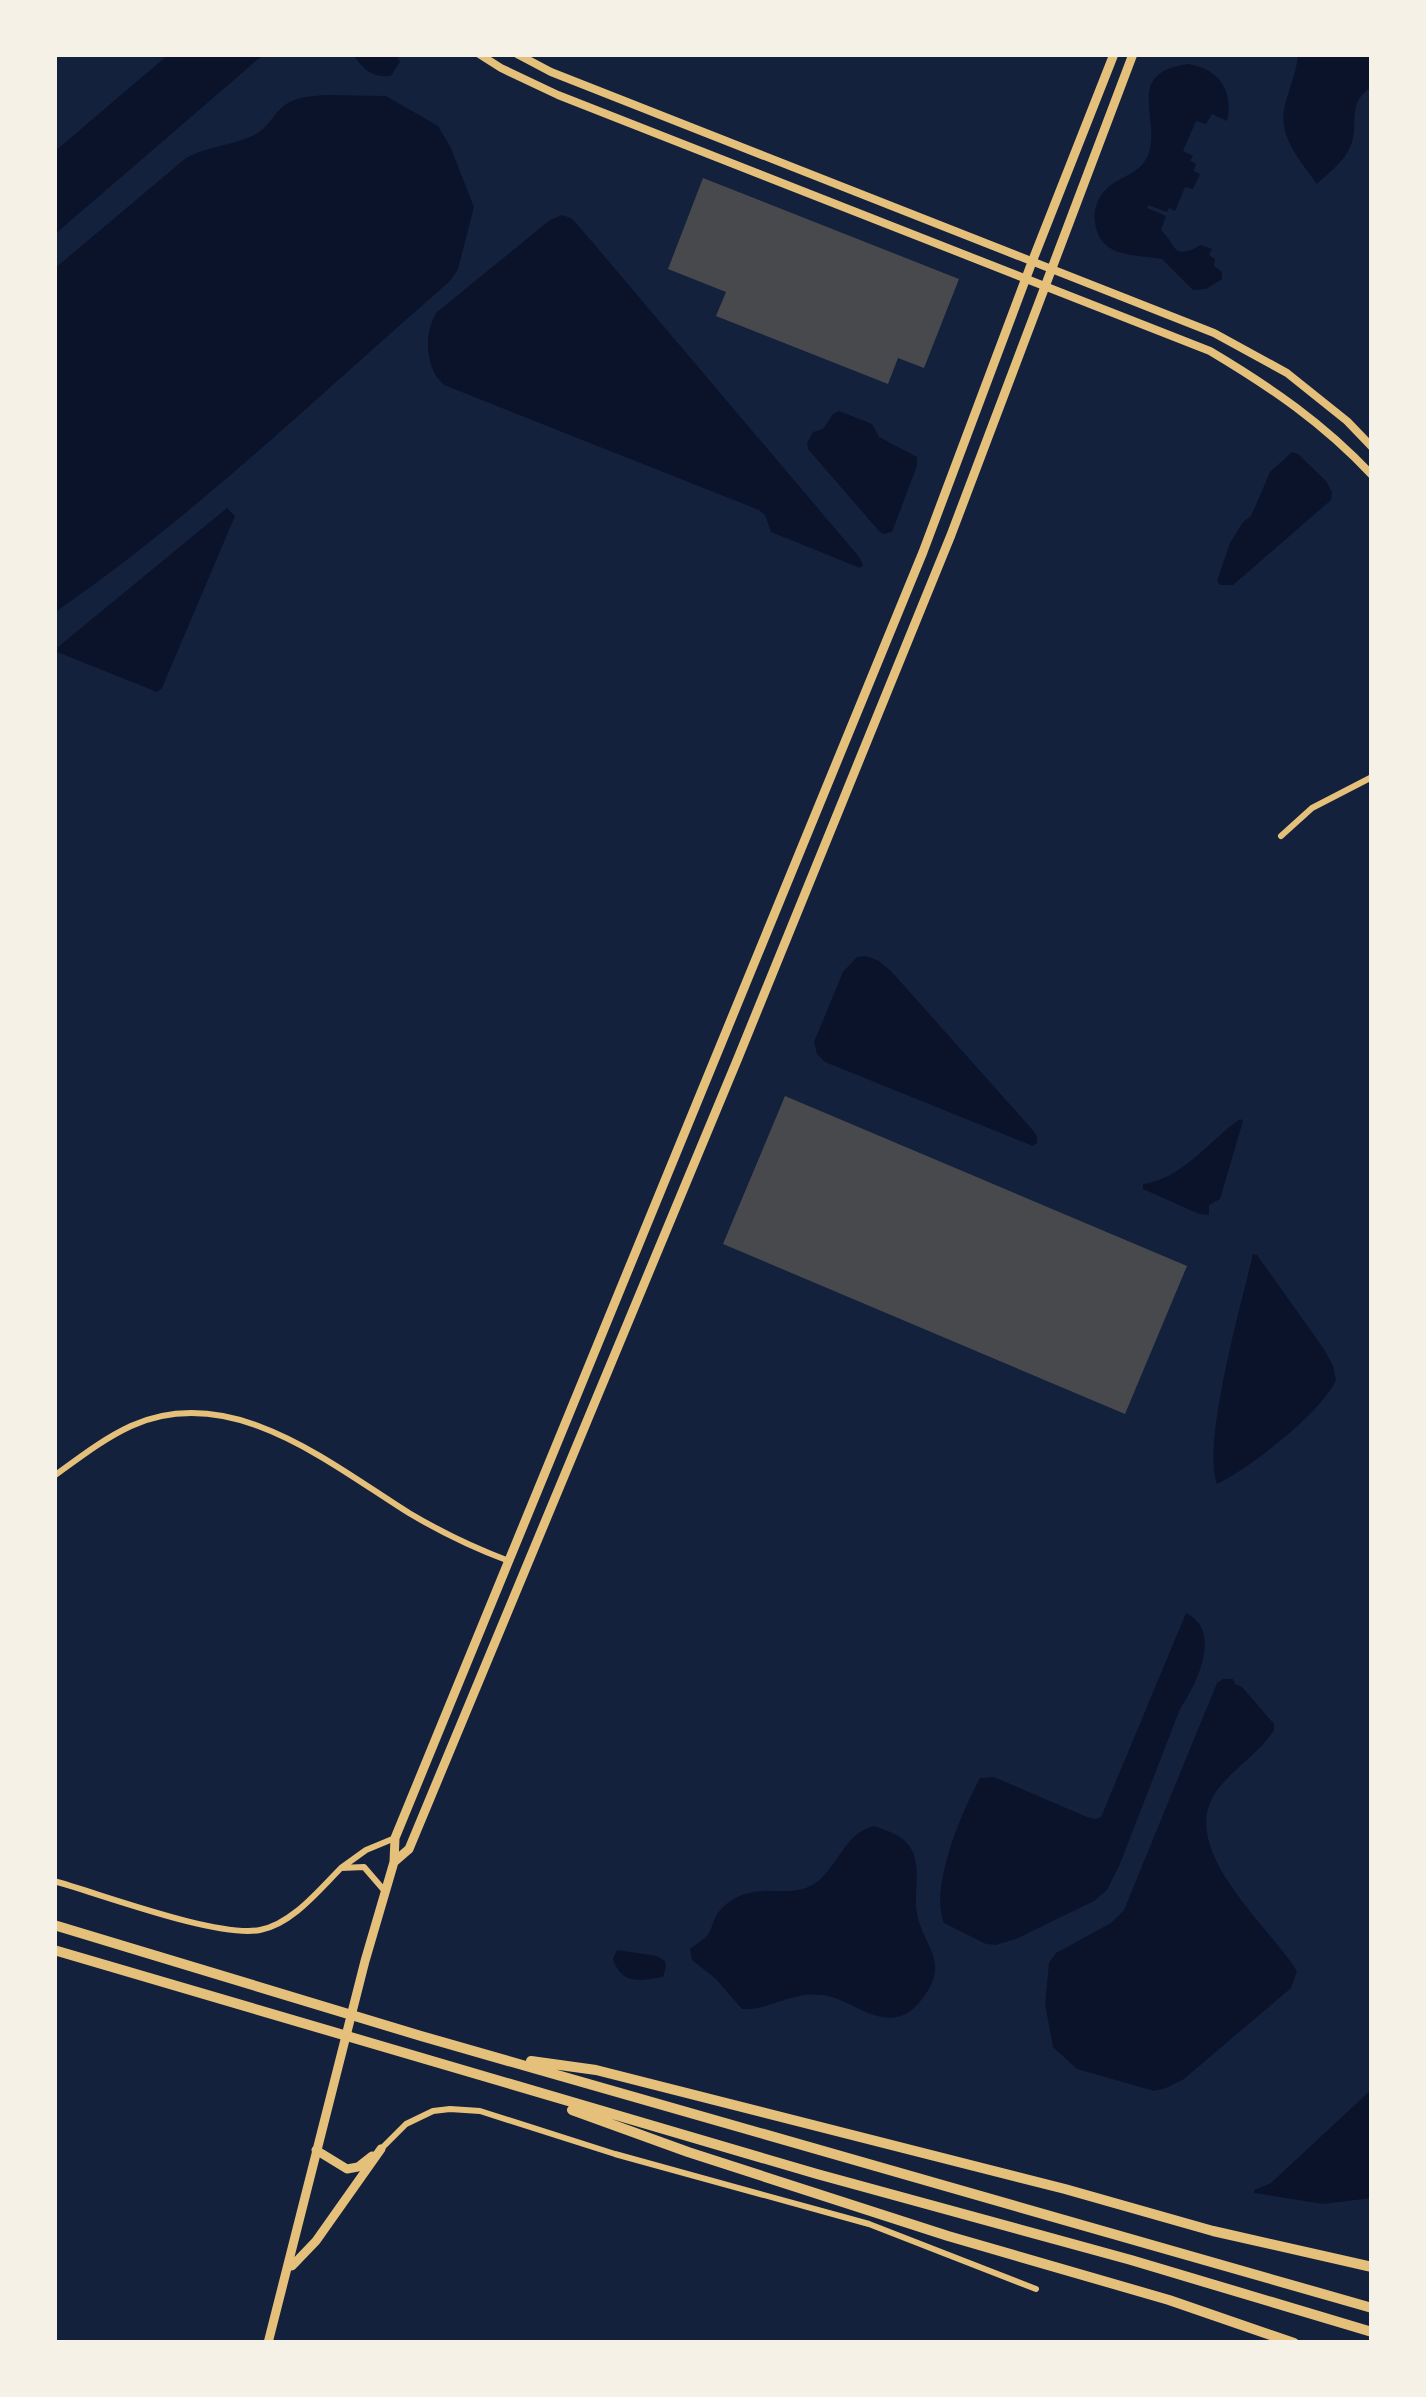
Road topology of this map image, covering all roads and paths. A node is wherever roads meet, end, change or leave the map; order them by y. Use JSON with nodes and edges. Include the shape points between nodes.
{"nodes":[{"id":1,"x":479,"y":54,"type":"edge"},
{"id":2,"x":517,"y":54,"type":"edge"},
{"id":3,"x":1114,"y":54,"type":"edge"},
{"id":4,"x":1133,"y":54,"type":"edge"},
{"id":5,"x":1032,"y":262,"type":"junction"},
{"id":6,"x":1050,"y":268,"type":"junction"},
{"id":7,"x":1026,"y":277,"type":"junction"},
{"id":8,"x":1044,"y":284,"type":"junction"},
{"id":9,"x":1372,"y":447,"type":"edge"},
{"id":10,"x":1372,"y":476,"type":"edge"},
{"id":11,"x":1372,"y":777,"type":"edge"},
{"id":12,"x":1281,"y":836,"type":"dead end"},
{"id":13,"x":54,"y":1476,"type":"edge"},
{"id":14,"x":509,"y":1561,"type":"junction"},
{"id":15,"x":395,"y":1838,"type":"junction"},
{"id":16,"x":394,"y":1862,"type":"junction"},
{"id":17,"x":340,"y":1868,"type":"junction"},
{"id":18,"x":54,"y":1881,"type":"edge"},
{"id":19,"x":385,"y":1892,"type":"junction"},
{"id":20,"x":54,"y":1925,"type":"edge"},
{"id":21,"x":54,"y":1950,"type":"edge"},
{"id":22,"x":489,"y":2055,"type":"junction"},
{"id":23,"x":485,"y":2078,"type":"junction"},
{"id":24,"x":381,"y":2149,"type":"junction"},
{"id":25,"x":316,"y":2150,"type":"junction"},
{"id":26,"x":1372,"y":2267,"type":"edge"},
{"id":27,"x":288,"y":2270,"type":"junction"},
{"id":28,"x":1036,"y":2289,"type":"dead end"},
{"id":29,"x":1372,"y":2308,"type":"edge"},
{"id":30,"x":1372,"y":2332,"type":"edge"},
{"id":31,"x":268,"y":2343,"type":"edge"},
{"id":32,"x":1294,"y":2343,"type":"edge"}],
"edges":[{"from":1,"to":7,"type":"street","via":[[558,95]]},
{"from":2,"to":5,"type":"street"},
{"from":3,"to":5,"type":"main road"},
{"from":4,"to":6,"type":"main road"},
{"from":5,"to":6,"type":"street"},
{"from":5,"to":7,"type":"main road"},
{"from":6,"to":8,"type":"main road"},
{"from":6,"to":9,"type":"street","via":[[1214,333],[1284,371]]},
{"from":7,"to":8,"type":"street"},
{"from":7,"to":14,"type":"main road","via":[[923,551]]},
{"from":8,"to":10,"type":"street","via":[[1210,350],[1276,390]]},
{"from":8,"to":16,"type":"main road","via":[[738,1058],[461,1728],[409,1849]]},
{"from":11,"to":12,"type":"street","via":[[1312,808]]},
{"from":13,"to":14,"type":"street","via":[[134,1424],[207,1413],[294,1442],[454,1538]]},
{"from":14,"to":15,"type":"main road"},
{"from":15,"to":16,"type":"main road"},
{"from":15,"to":17,"type":"street"},
{"from":16,"to":19,"type":"main road"},
{"from":17,"to":18,"type":"street","via":[[287,1918],[262,1930],[191,1921]]},
{"from":17,"to":19,"type":"street","via":[[364,1868]]},
{"from":19,"to":25,"type":"main road"},
{"from":20,"to":22,"type":"highway"},
{"from":21,"to":23,"type":"highway"},
{"from":22,"to":26,"type":"highway","via":[[596,2070]]},
{"from":22,"to":29,"type":"highway"},
{"from":23,"to":30,"type":"highway"},
{"from":23,"to":32,"type":"highway","via":[[688,2152]]},
{"from":24,"to":25,"type":"main road","via":[[347,2169]]},
{"from":24,"to":27,"type":"main road"},
{"from":24,"to":28,"type":"street","via":[[434,2111],[480,2111],[869,2224]]},
{"from":25,"to":27,"type":"main road"},
{"from":27,"to":31,"type":"main road"}]}
